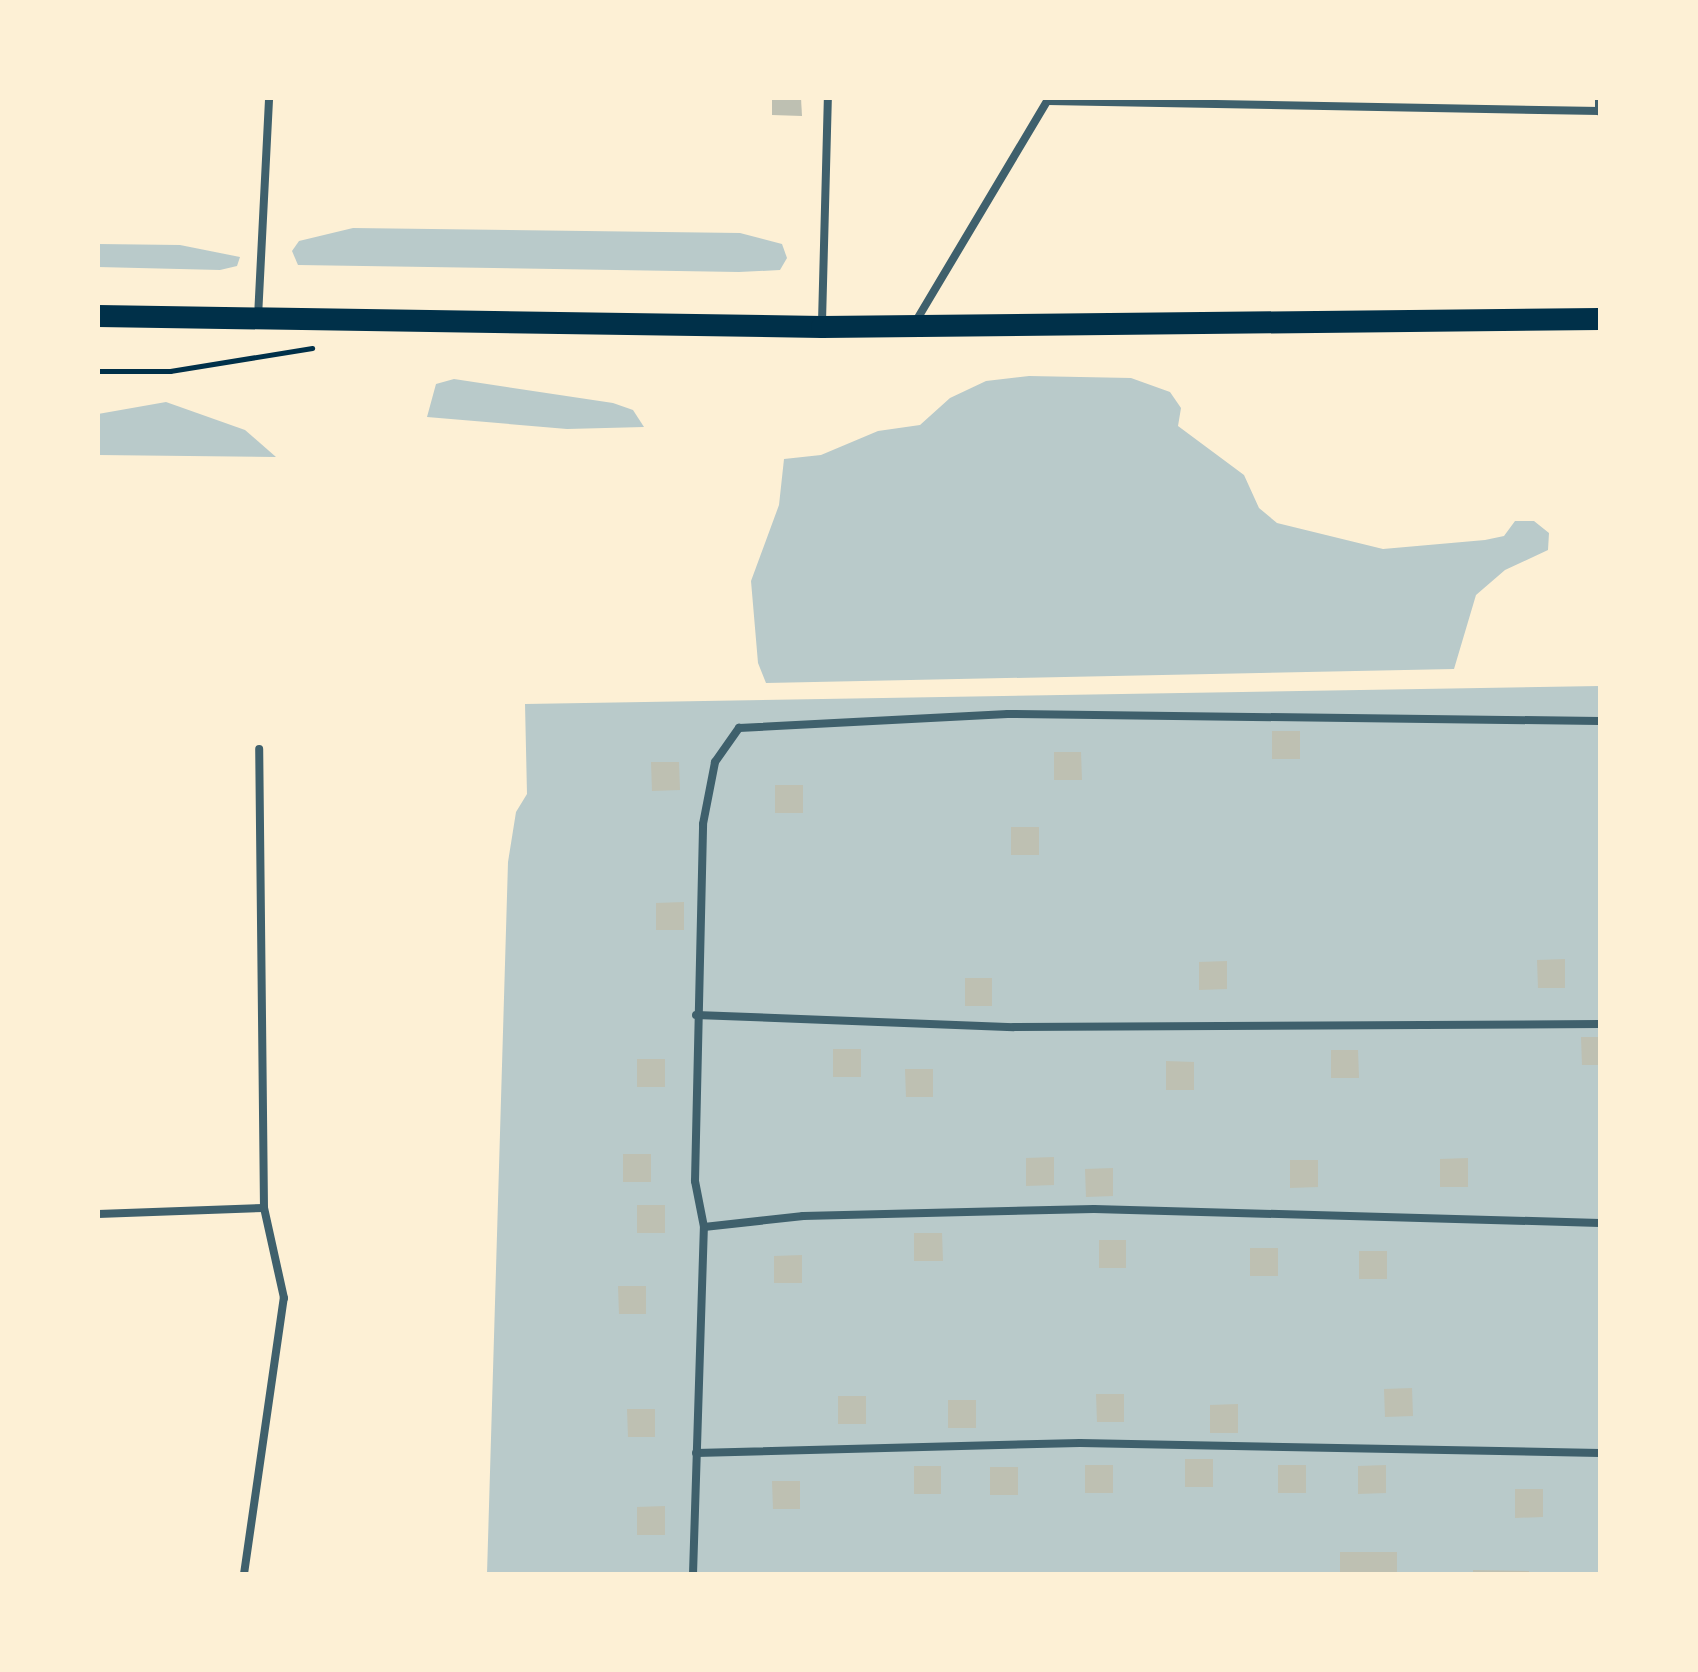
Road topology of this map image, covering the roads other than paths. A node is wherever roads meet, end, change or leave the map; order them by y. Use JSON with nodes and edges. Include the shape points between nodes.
{"nodes":[{"id":1,"x":270,"y":98,"type":"edge"},
{"id":2,"x":828,"y":98,"type":"edge"},
{"id":3,"x":1600,"y":98,"type":"edge"},
{"id":4,"x":1049,"y":99,"type":"edge"},
{"id":5,"x":1600,"y":111,"type":"edge"},
{"id":6,"x":98,"y":316,"type":"edge"},
{"id":7,"x":1600,"y":318,"type":"edge"},
{"id":8,"x":258,"y":321,"type":"junction"},
{"id":9,"x":914,"y":325,"type":"junction"},
{"id":10,"x":822,"y":327,"type":"junction"},
{"id":11,"x":1600,"y":721,"type":"edge"},
{"id":12,"x":259,"y":749,"type":"dead end"},
{"id":13,"x":696,"y":1015,"type":"junction"},
{"id":14,"x":1600,"y":1024,"type":"edge"},
{"id":15,"x":264,"y":1208,"type":"junction"},
{"id":16,"x":98,"y":1214,"type":"edge"},
{"id":17,"x":1600,"y":1222,"type":"edge"},
{"id":18,"x":704,"y":1227,"type":"junction"},
{"id":19,"x":696,"y":1453,"type":"junction"},
{"id":20,"x":1600,"y":1453,"type":"edge"},
{"id":21,"x":244,"y":1574,"type":"edge"},
{"id":22,"x":693,"y":1574,"type":"edge"}],
"edges":[{"from":1,"to":8,"type":"lane"},
{"from":2,"to":10,"type":"lane"},
{"from":3,"to":5,"type":"street"},
{"from":4,"to":5,"type":"lane"},
{"from":4,"to":9,"type":"lane"},
{"from":6,"to":8,"type":"main road"},
{"from":7,"to":9,"type":"main road"},
{"from":8,"to":10,"type":"main road"},
{"from":9,"to":10,"type":"main road"},
{"from":11,"to":13,"type":"lane","via":[[1008,714],[739,728],[715,762],[703,824]]},
{"from":12,"to":15,"type":"lane"},
{"from":13,"to":14,"type":"lane","via":[[1014,1028]]},
{"from":13,"to":18,"type":"lane","via":[[695,1181]]},
{"from":15,"to":16,"type":"lane"},
{"from":15,"to":21,"type":"lane","via":[[284,1298]]},
{"from":17,"to":18,"type":"lane","via":[[1094,1210],[802,1216]]},
{"from":18,"to":19,"type":"lane"},
{"from":19,"to":20,"type":"lane","via":[[1080,1443]]},
{"from":19,"to":22,"type":"lane"}]}
